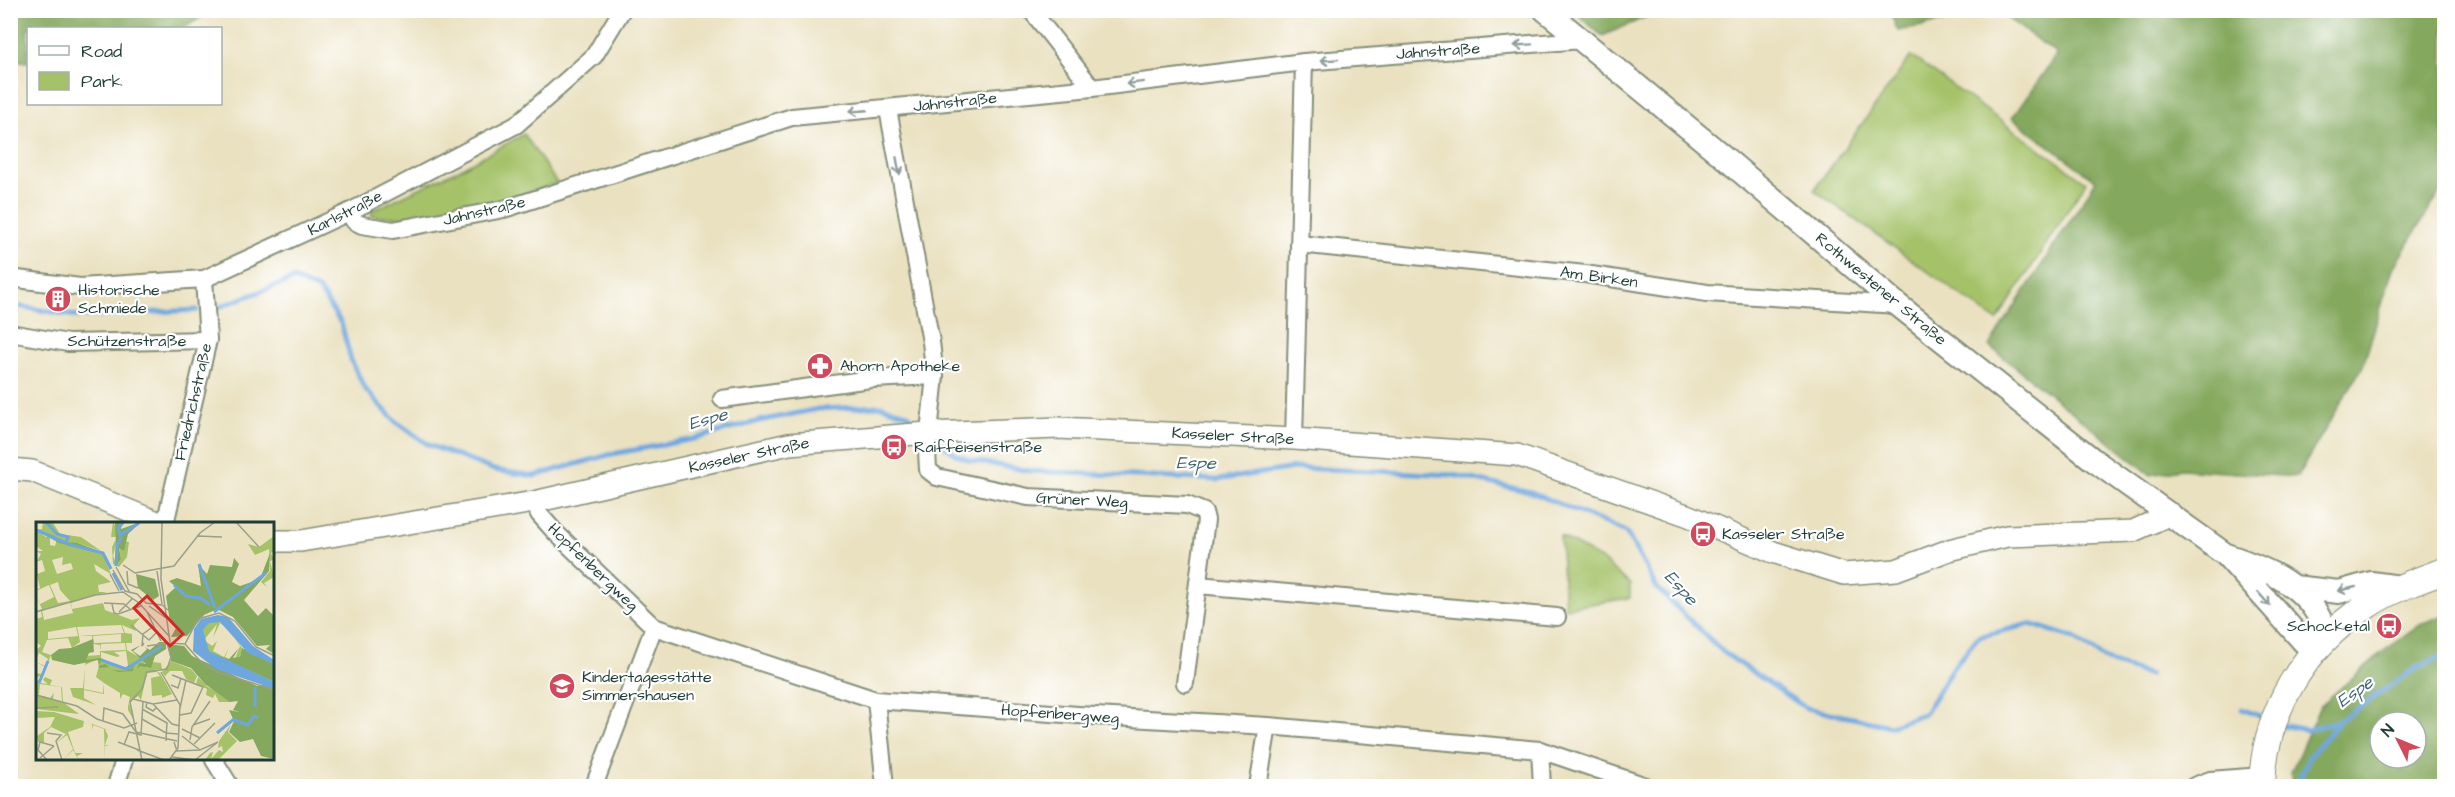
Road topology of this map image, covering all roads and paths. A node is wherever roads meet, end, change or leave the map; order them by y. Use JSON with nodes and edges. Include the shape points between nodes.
{"nodes":[{"id":1,"x":622,"y":10,"type":"edge"},
{"id":2,"x":1031,"y":10,"type":"edge"},
{"id":3,"x":1545,"y":10,"type":"edge"},
{"id":4,"x":1582,"y":40,"type":"junction"},
{"id":5,"x":1304,"y":62,"type":"junction"},
{"id":6,"x":1092,"y":88,"type":"junction"},
{"id":7,"x":888,"y":109,"type":"junction"},
{"id":8,"x":349,"y":212,"type":"junction"},
{"id":9,"x":1299,"y":244,"type":"junction"},
{"id":10,"x":10,"y":278,"type":"edge"},
{"id":11,"x":204,"y":279,"type":"junction"},
{"id":12,"x":1898,"y":305,"type":"junction"},
{"id":13,"x":10,"y":333,"type":"edge"},
{"id":14,"x":208,"y":340,"type":"junction"},
{"id":15,"x":935,"y":376,"type":"junction"},
{"id":16,"x":722,"y":399,"type":"dead end"},
{"id":17,"x":926,"y":435,"type":"junction"},
{"id":18,"x":1294,"y":439,"type":"junction"},
{"id":19,"x":10,"y":469,"type":"edge"},
{"id":20,"x":534,"y":502,"type":"junction"},
{"id":21,"x":2171,"y":514,"type":"junction"},
{"id":22,"x":158,"y":522,"type":"edge"},
{"id":23,"x":163,"y":522,"type":"edge"},
{"id":24,"x":274,"y":541,"type":"edge"},
{"id":25,"x":2226,"y":555,"type":"junction"},
{"id":26,"x":2445,"y":571,"type":"edge"},
{"id":27,"x":1198,"y":585,"type":"junction"},
{"id":28,"x":2294,"y":587,"type":"junction"},
{"id":29,"x":2400,"y":587,"type":"junction"},
{"id":30,"x":1557,"y":617,"type":"dead end"},
{"id":31,"x":654,"y":627,"type":"junction"},
{"id":32,"x":2312,"y":651,"type":"junction"},
{"id":33,"x":1185,"y":683,"type":"dead end"},
{"id":34,"x":876,"y":700,"type":"junction"},
{"id":35,"x":1268,"y":726,"type":"junction"},
{"id":36,"x":1540,"y":750,"type":"junction"},
{"id":37,"x":123,"y":761,"type":"edge"},
{"id":38,"x":215,"y":761,"type":"edge"},
{"id":39,"x":2262,"y":781,"type":"edge"},
{"id":40,"x":116,"y":786,"type":"edge"},
{"id":41,"x":230,"y":786,"type":"edge"},
{"id":42,"x":594,"y":786,"type":"edge"},
{"id":43,"x":885,"y":786,"type":"edge"},
{"id":44,"x":1258,"y":786,"type":"edge"},
{"id":45,"x":1542,"y":786,"type":"edge"},
{"id":46,"x":1646,"y":786,"type":"edge"},
{"id":47,"x":2194,"y":786,"type":"edge"}],
"edges":[{"from":1,"to":8,"type":"street","name":"Karlstraße","via":[[594,56],[516,125]]},
{"from":2,"to":6,"type":"street"},
{"from":3,"to":4,"type":"main road","name":"Rothwestener Straße"},
{"from":4,"to":5,"type":"street","name":"Jahnstraße","one_way":true},
{"from":4,"to":12,"type":"main road","name":"Rothwestener Straße"},
{"from":5,"to":6,"type":"street","name":"Jahnstraße","one_way":true},
{"from":5,"to":9,"type":"street"},
{"from":6,"to":7,"type":"street","name":"Jahnstraße"},
{"from":7,"to":8,"type":"street","name":"Jahnstraße","one_way":true,"via":[[792,117],[504,209],[393,230],[362,225]]},
{"from":7,"to":15,"type":"street","one_way":true},
{"from":8,"to":11,"type":"street","name":"Karlstraße"},
{"from":9,"to":12,"type":"street","name":"Am Birken","via":[[1585,274],[1707,293]]},
{"from":9,"to":18,"type":"street"},
{"from":10,"to":11,"type":"street","name":"Karlstraße","via":[[80,287]]},
{"from":11,"to":14,"type":"street","name":"Friedrichstraße"},
{"from":12,"to":21,"type":"main road","name":"Rothwestener Straße","via":[[2092,459]]},
{"from":13,"to":14,"type":"street","name":"Schützenstraße","via":[[68,343]]},
{"from":14,"to":23,"type":"street","name":"Friedrichstraße"},
{"from":15,"to":16,"type":"street","via":[[871,378]]},
{"from":15,"to":17,"type":"street"},
{"from":17,"to":18,"type":"street","name":"Kasseler Straße","via":[[1058,428]]},
{"from":17,"to":20,"type":"street","name":"Kasseler Straße","via":[[789,444]]},
{"from":17,"to":27,"type":"street","name":"Grüner Weg","via":[[929,472],[964,484],[1028,497],[1187,505],[1204,512]]},
{"from":18,"to":21,"type":"street","name":"Kasseler Straße","via":[[1517,454],[1689,516],[1773,552],[1844,574],[1896,570],[1949,550],[2007,536],[2133,531]]},
{"from":19,"to":22,"type":"street","via":[[32,471]]},
{"from":20,"to":24,"type":"street","name":"Kasseler Straße","via":[[301,541]]},
{"from":20,"to":31,"type":"street","name":"Hopfenbergweg","via":[[555,532]]},
{"from":21,"to":25,"type":"main road","name":"Rothwestener Straße"},
{"from":25,"to":28,"type":"main road","name":"Rothwestener Straße","via":[[2255,564]]},
{"from":25,"to":32,"type":"main road","name":"Rothwestener Straße","one_way":true},
{"from":26,"to":29,"type":"main road"},
{"from":27,"to":30,"type":"street"},
{"from":27,"to":33,"type":"street","name":"Grüner Weg"},
{"from":29,"to":28,"type":"main road","one_way":true,"via":[[2371,583],[2339,592]]},
{"from":28,"to":32,"type":"main road","name":"Rothwestener Straße","via":[[2317,611],[2322,624]]},
{"from":29,"to":32,"type":"main road","via":[[2364,607]]},
{"from":31,"to":34,"type":"street","name":"Hopfenbergweg"},
{"from":31,"to":42,"type":"street"},
{"from":32,"to":39,"type":"main road","via":[[2291,683],[2272,724]]},
{"from":34,"to":35,"type":"street","name":"Hopfenbergweg"},
{"from":34,"to":43,"type":"street"},
{"from":35,"to":36,"type":"street","name":"Hopfenbergweg"},
{"from":35,"to":44,"type":"street"},
{"from":36,"to":45,"type":"street"},
{"from":36,"to":46,"type":"street","name":"Hopfenbergweg"},
{"from":37,"to":40,"type":"street"},
{"from":38,"to":41,"type":"street"},
{"from":39,"to":47,"type":"street","via":[[2210,780]]}]}
